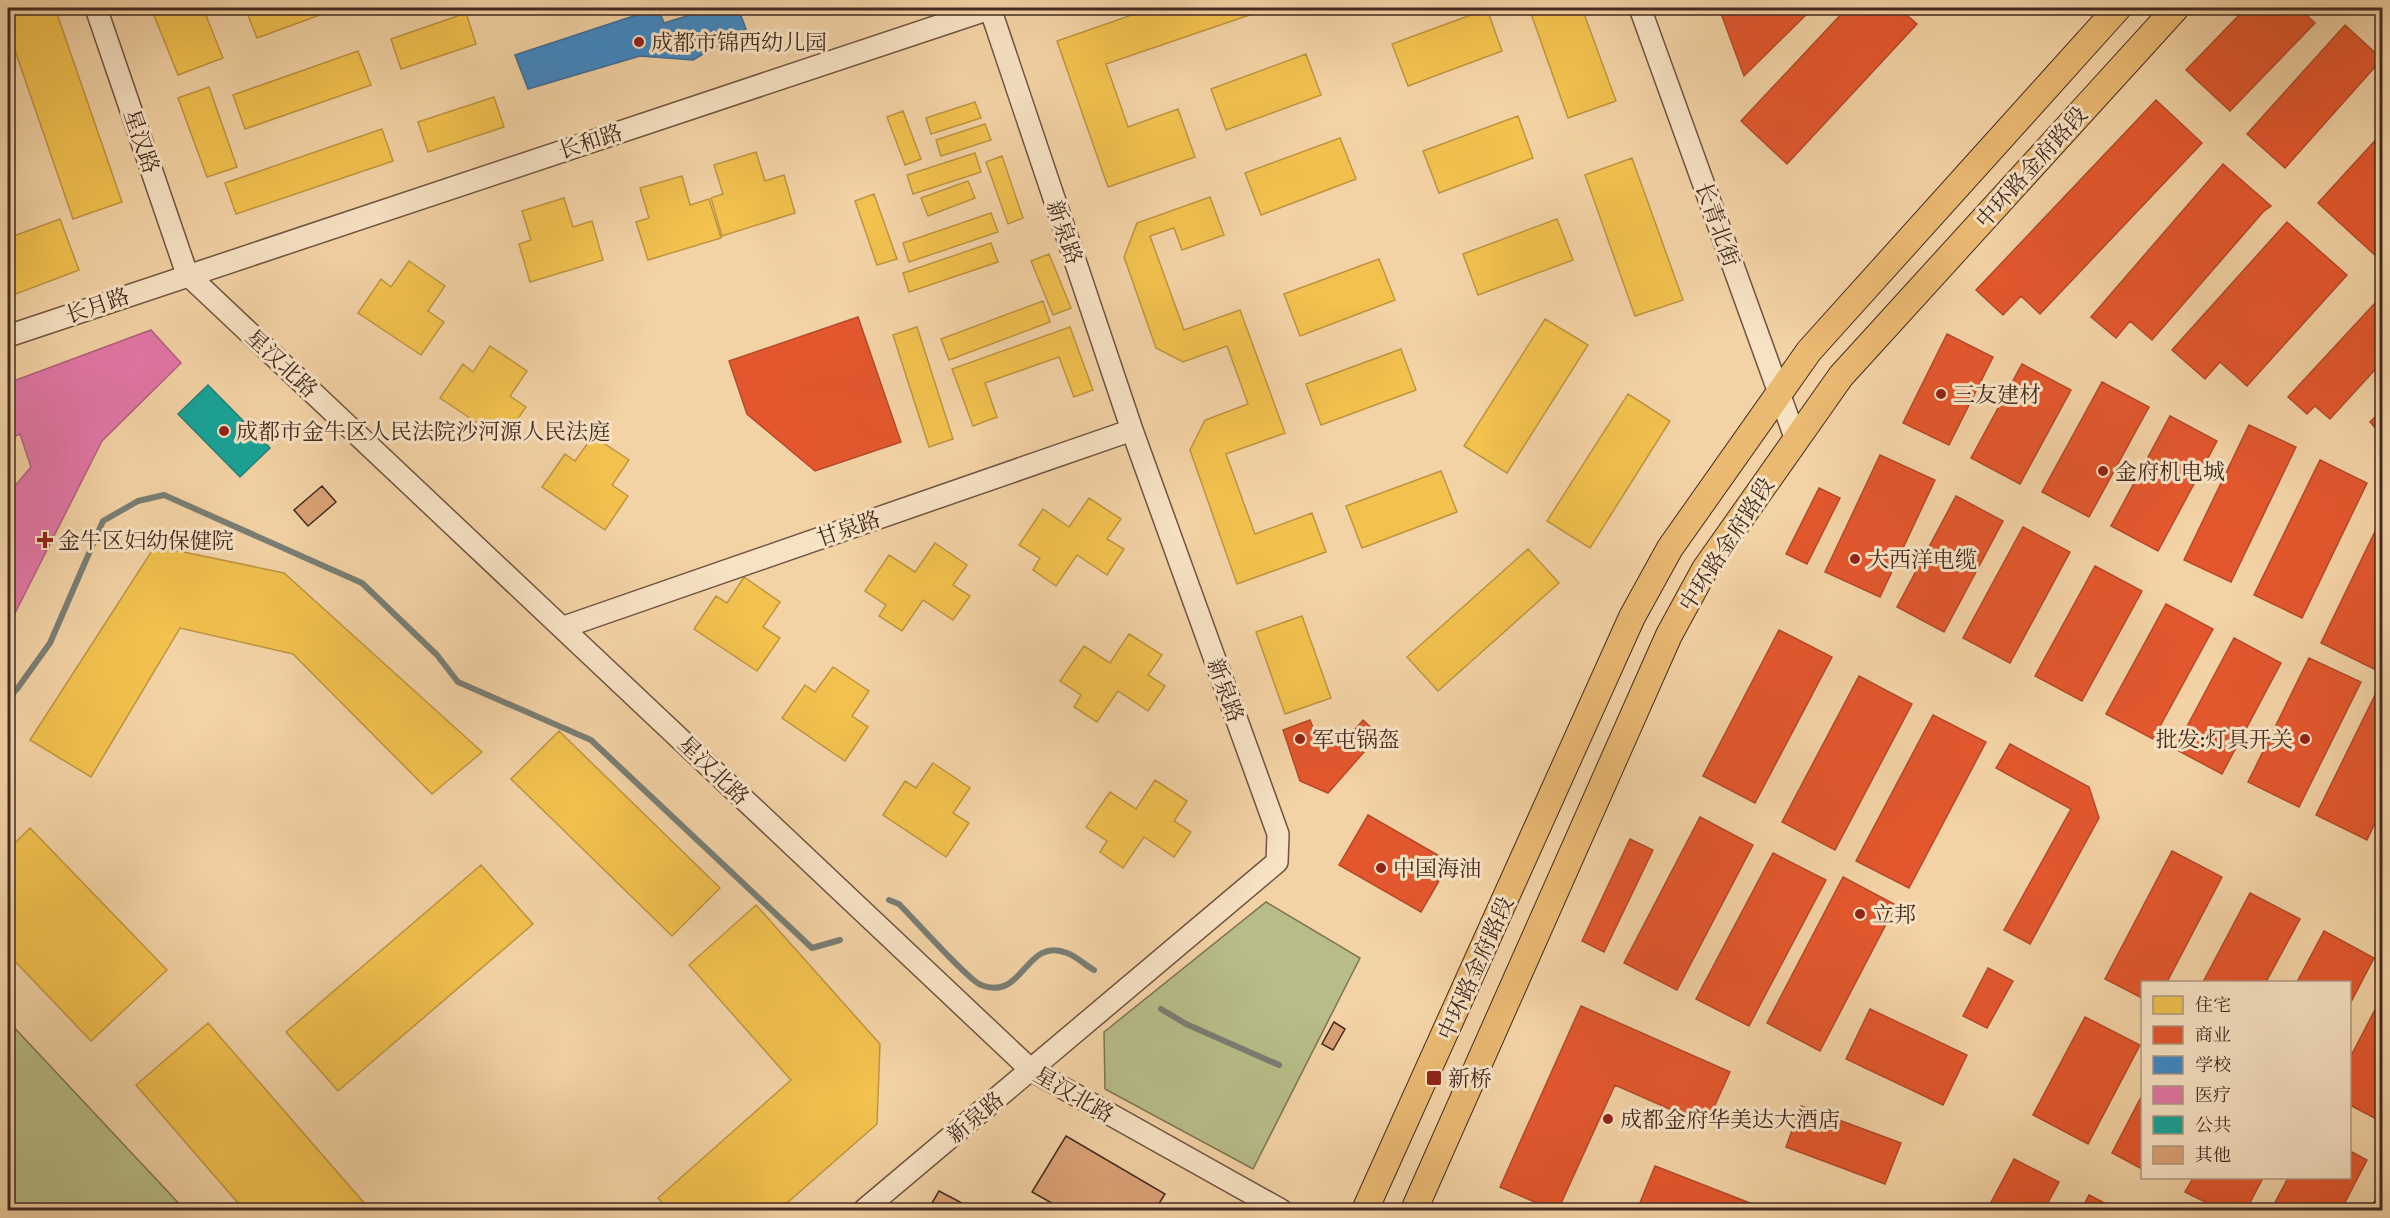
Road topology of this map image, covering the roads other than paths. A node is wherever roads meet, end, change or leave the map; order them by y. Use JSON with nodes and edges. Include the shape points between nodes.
{"nodes":[{"id":1,"x":96,"y":8,"type":"edge"},
{"id":2,"x":991,"y":8,"type":"edge"},
{"id":3,"x":1640,"y":8,"type":"edge"},
{"id":4,"x":2118,"y":8,"type":"edge"},
{"id":5,"x":2176,"y":8,"type":"edge"},
{"id":6,"x":187,"y":274,"type":"junction"},
{"id":7,"x":8,"y":336,"type":"edge"},
{"id":8,"x":1779,"y":394,"type":"junction"},
{"id":9,"x":1132,"y":430,"type":"junction"},
{"id":10,"x":1796,"y":440,"type":"junction"},
{"id":11,"x":564,"y":627,"type":"junction"},
{"id":12,"x":1030,"y":1070,"type":"junction"},
{"id":13,"x":864,"y":1210,"type":"edge"},
{"id":14,"x":1281,"y":1210,"type":"edge"},
{"id":15,"x":1365,"y":1210,"type":"edge"},
{"id":16,"x":1413,"y":1210,"type":"edge"}],
"edges":[{"from":1,"to":6,"type":"street","name":"星汉路"},
{"from":2,"to":6,"type":"street","name":"长和路"},
{"from":2,"to":9,"type":"street","name":"新泉路"},
{"from":3,"to":8,"type":"street","name":"长青北街"},
{"from":4,"to":8,"type":"main road","name":"中环路金府路段","via":[[1809,351]]},
{"from":5,"to":10,"type":"main road","name":"中环路金府路段","via":[[1841,376]]},
{"from":6,"to":7,"type":"street","name":"长月路"},
{"from":6,"to":11,"type":"street","name":"星汉北路"},
{"from":8,"to":10,"type":"street","name":"长青北街"},
{"from":8,"to":15,"type":"main road","name":"中环路金府路段","via":[[1670,548],[1632,617]]},
{"from":9,"to":11,"type":"street","name":"甘泉路"},
{"from":9,"to":12,"type":"street","name":"新泉路","via":[[1278,834],[1277,862]]},
{"from":10,"to":16,"type":"main road","name":"中环路金府路段","via":[[1705,569],[1669,635]]},
{"from":11,"to":12,"type":"street","name":"星汉北路"},
{"from":12,"to":13,"type":"street","name":"新泉路"},
{"from":12,"to":14,"type":"street","name":"星汉北路"}]}
